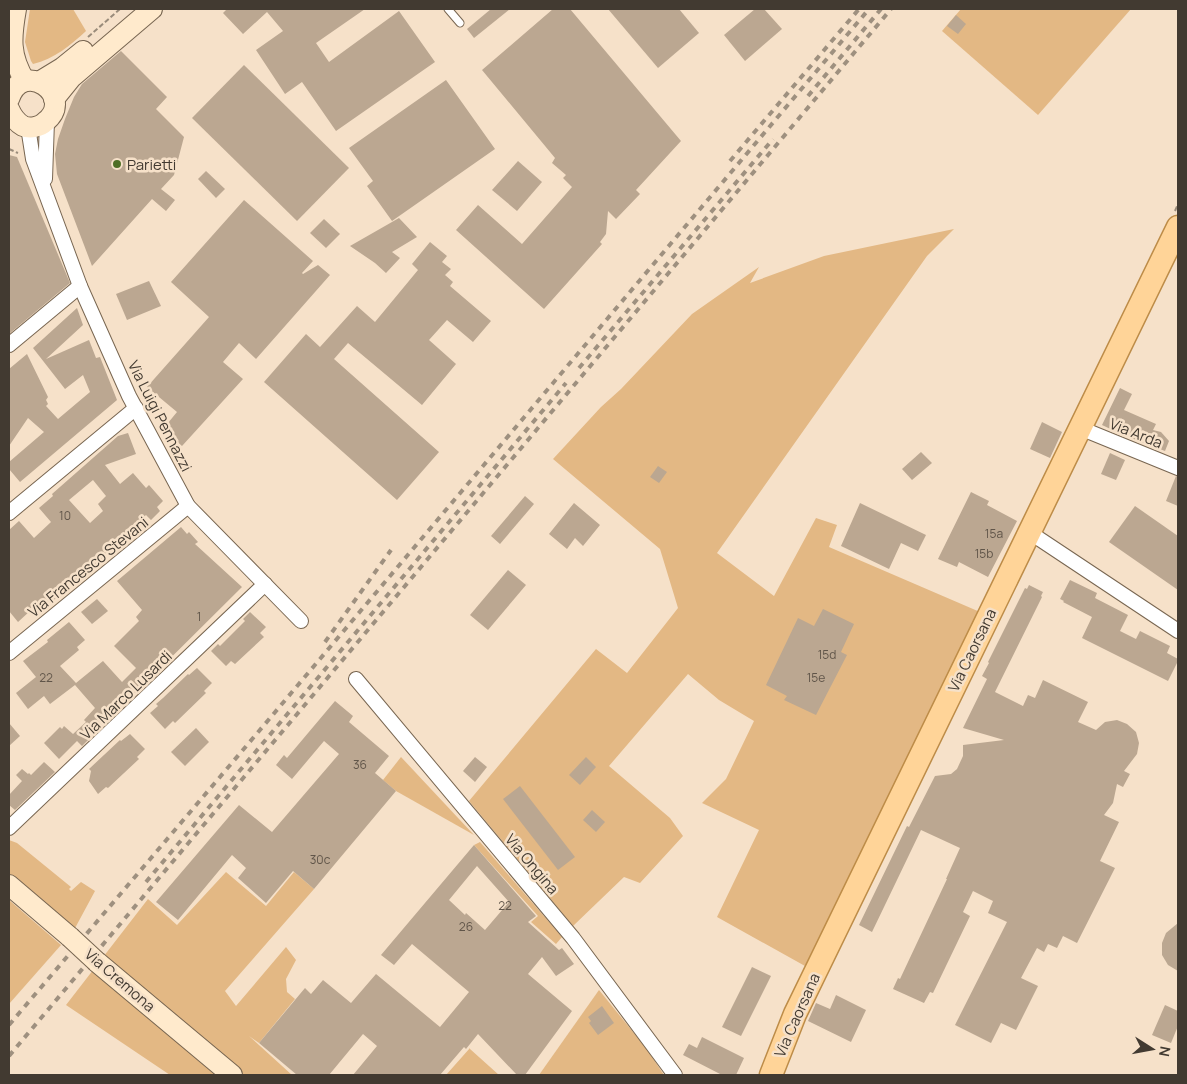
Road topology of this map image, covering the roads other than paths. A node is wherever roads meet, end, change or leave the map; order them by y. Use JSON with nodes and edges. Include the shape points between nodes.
{"nodes":[{"id":1,"x":16,"y":9,"type":"edge"},
{"id":2,"x":132,"y":9,"type":"edge"},
{"id":3,"x":152,"y":9,"type":"edge"},
{"id":4,"x":448,"y":9,"type":"edge"},
{"id":5,"x":460,"y":23,"type":"dead end"},
{"id":6,"x":17,"y":92,"type":"edge"},
{"id":7,"x":54,"y":98,"type":"junction"},
{"id":8,"x":47,"y":120,"type":"junction"},
{"id":9,"x":20,"y":130,"type":"edge"},
{"id":10,"x":45,"y":190,"type":"junction"},
{"id":11,"x":1178,"y":227,"type":"edge"},
{"id":12,"x":80,"y":286,"type":"junction"},
{"id":13,"x":9,"y":345,"type":"edge"},
{"id":14,"x":136,"y":408,"type":"junction"},
{"id":15,"x":1080,"y":428,"type":"junction"},
{"id":16,"x":1178,"y":468,"type":"edge"},
{"id":17,"x":188,"y":506,"type":"junction"},
{"id":18,"x":9,"y":513,"type":"edge"},
{"id":19,"x":1029,"y":532,"type":"junction"},
{"id":20,"x":265,"y":584,"type":"junction"},
{"id":21,"x":301,"y":621,"type":"dead end"},
{"id":22,"x":1178,"y":631,"type":"edge"},
{"id":23,"x":9,"y":653,"type":"edge"},
{"id":24,"x":356,"y":679,"type":"dead end"},
{"id":25,"x":9,"y":828,"type":"edge"},
{"id":26,"x":9,"y":885,"type":"edge"},
{"id":27,"x":232,"y":1075,"type":"edge"},
{"id":28,"x":675,"y":1075,"type":"edge"},
{"id":29,"x":771,"y":1075,"type":"edge"}],
"edges":[{"from":1,"to":6,"type":"main road","via":[[11,39],[17,66]]},
{"from":2,"to":6,"type":"main road","via":[[70,62]]},
{"from":3,"to":7,"type":"main road","via":[[71,78]]},
{"from":4,"to":5,"type":"lane"},
{"from":6,"to":7,"type":"main road","via":[[46,85]]},
{"from":6,"to":9,"type":"main road","via":[[11,116]]},
{"from":7,"to":8,"type":"main road","via":[[52,114]]},
{"from":8,"to":9,"type":"main road"},
{"from":8,"to":10,"type":"street","name":"Via Luigi Pennazzi"},
{"from":9,"to":10,"type":"street","name":"Via Luigi Pennazzi"},
{"from":10,"to":12,"type":"street","name":"Via Luigi Pennazzi"},
{"from":11,"to":15,"type":"main road","name":"Via Caorsana"},
{"from":12,"to":13,"type":"street"},
{"from":12,"to":14,"type":"street","name":"Via Luigi Pennazzi"},
{"from":14,"to":17,"type":"street","name":"Via Luigi Pennazzi"},
{"from":14,"to":18,"type":"street"},
{"from":15,"to":16,"type":"street","name":"Via Arda"},
{"from":15,"to":19,"type":"main road","name":"Via Caorsana"},
{"from":17,"to":20,"type":"street","name":"Via Luigi Pennazzi"},
{"from":17,"to":23,"type":"street","name":"Via Francesco Stevani"},
{"from":19,"to":22,"type":"street"},
{"from":19,"to":29,"type":"main road","name":"Via Caorsana","via":[[800,1005]]},
{"from":20,"to":21,"type":"street","name":"Via Luigi Pennazzi"},
{"from":20,"to":25,"type":"street","name":"Via Marco Lusardi"},
{"from":24,"to":28,"type":"street","name":"Via Ongina","via":[[574,938]]},
{"from":26,"to":27,"type":"main road","name":"Via Cremona","bridge":true}]}
